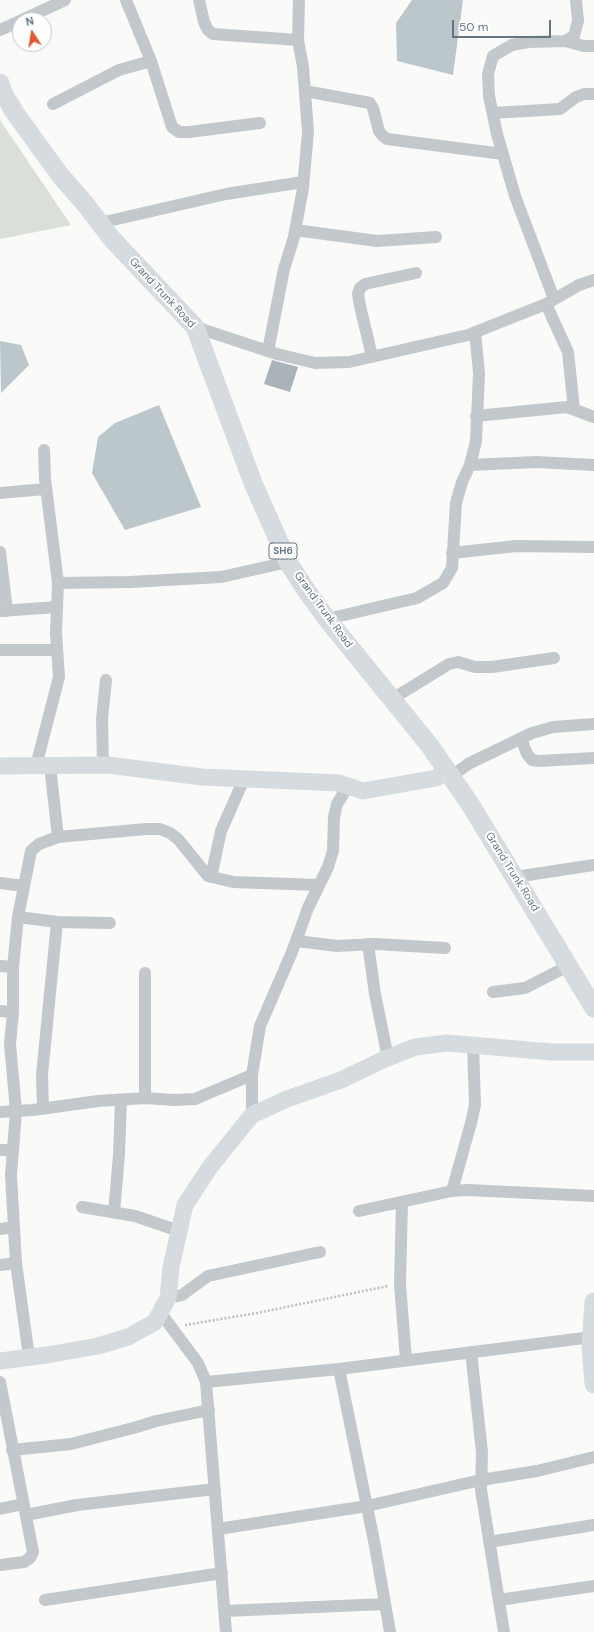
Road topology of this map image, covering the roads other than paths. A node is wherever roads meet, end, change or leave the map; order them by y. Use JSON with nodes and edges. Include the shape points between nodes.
{"nodes":[{"id":1,"x":65,"y":0,"type":"edge"},
{"id":2,"x":126,"y":0,"type":"edge"},
{"id":3,"x":199,"y":0,"type":"edge"},
{"id":4,"x":299,"y":0,"type":"edge"},
{"id":5,"x":576,"y":0,"type":"edge"},
{"id":6,"x":39,"y":12,"type":"edge"},
{"id":7,"x":12,"y":24,"type":"edge"},
{"id":8,"x":0,"y":30,"type":"edge"},
{"id":9,"x":298,"y":40,"type":"junction"},
{"id":10,"x":566,"y":41,"type":"junction"},
{"id":11,"x":594,"y":46,"type":"edge"},
{"id":12,"x":151,"y":61,"type":"junction"},
{"id":13,"x":1,"y":90,"type":"edge"},
{"id":14,"x":305,"y":91,"type":"junction"},
{"id":15,"x":594,"y":94,"type":"edge"},
{"id":16,"x":53,"y":104,"type":"dead end"},
{"id":17,"x":493,"y":113,"type":"junction"},
{"id":18,"x":260,"y":123,"type":"dead end"},
{"id":19,"x":503,"y":154,"type":"junction"},
{"id":20,"x":303,"y":182,"type":"junction"},
{"id":21,"x":100,"y":223,"type":"junction"},
{"id":22,"x":295,"y":230,"type":"junction"},
{"id":23,"x":436,"y":237,"type":"dead end"},
{"id":24,"x":416,"y":273,"type":"dead end"},
{"id":25,"x":594,"y":280,"type":"edge"},
{"id":26,"x":550,"y":302,"type":"junction"},
{"id":27,"x":195,"y":327,"type":"junction"},
{"id":28,"x":475,"y":332,"type":"junction"},
{"id":29,"x":268,"y":351,"type":"junction"},
{"id":30,"x":372,"y":356,"type":"junction"},
{"id":31,"x":574,"y":409,"type":"junction"},
{"id":32,"x":476,"y":416,"type":"junction"},
{"id":33,"x":594,"y":417,"type":"edge"},
{"id":34,"x":44,"y":450,"type":"dead end"},
{"id":35,"x":470,"y":465,"type":"junction"},
{"id":36,"x":594,"y":465,"type":"edge"},
{"id":37,"x":46,"y":489,"type":"junction"},
{"id":38,"x":0,"y":492,"type":"edge"},
{"id":39,"x":594,"y":547,"type":"edge"},
{"id":40,"x":0,"y":552,"type":"edge"},
{"id":41,"x":452,"y":553,"type":"junction"},
{"id":42,"x":288,"y":562,"type":"junction"},
{"id":43,"x":58,"y":583,"type":"junction"},
{"id":44,"x":57,"y":607,"type":"junction"},
{"id":45,"x":4,"y":611,"type":"edge"},
{"id":46,"x":327,"y":619,"type":"junction"},
{"id":47,"x":0,"y":650,"type":"edge"},
{"id":48,"x":57,"y":650,"type":"junction"},
{"id":49,"x":554,"y":658,"type":"dead end"},
{"id":50,"x":106,"y":680,"type":"dead end"},
{"id":51,"x":392,"y":699,"type":"junction"},
{"id":52,"x":594,"y":724,"type":"edge"},
{"id":53,"x":521,"y":738,"type":"junction"},
{"id":54,"x":594,"y":758,"type":"edge"},
{"id":55,"x":103,"y":765,"type":"junction"},
{"id":56,"x":0,"y":766,"type":"edge"},
{"id":57,"x":43,"y":766,"type":"junction"},
{"id":58,"x":449,"y":773,"type":"junction"},
{"id":59,"x":244,"y":778,"type":"junction"},
{"id":60,"x":348,"y":786,"type":"junction"},
{"id":61,"x":58,"y":837,"type":"junction"},
{"id":62,"x":594,"y":865,"type":"edge"},
{"id":63,"x":211,"y":877,"type":"junction"},
{"id":64,"x":515,"y":877,"type":"junction"},
{"id":65,"x":0,"y":883,"type":"edge"},
{"id":66,"x":319,"y":885,"type":"junction"},
{"id":67,"x":24,"y":886,"type":"junction"},
{"id":68,"x":18,"y":917,"type":"junction"},
{"id":69,"x":57,"y":922,"type":"junction"},
{"id":70,"x":110,"y":922,"type":"dead end"},
{"id":71,"x":297,"y":941,"type":"junction"},
{"id":72,"x":368,"y":944,"type":"junction"},
{"id":73,"x":445,"y":948,"type":"dead end"},
{"id":74,"x":570,"y":965,"type":"junction"},
{"id":75,"x":0,"y":966,"type":"edge"},
{"id":76,"x":13,"y":966,"type":"junction"},
{"id":77,"x":145,"y":973,"type":"dead end"},
{"id":78,"x":493,"y":992,"type":"dead end"},
{"id":79,"x":594,"y":1008,"type":"edge"},
{"id":80,"x":0,"y":1012,"type":"edge"},
{"id":81,"x":13,"y":1012,"type":"junction"},
{"id":82,"x":5,"y":1044,"type":"edge"},
{"id":83,"x":473,"y":1046,"type":"junction"},
{"id":84,"x":594,"y":1052,"type":"edge"},
{"id":85,"x":388,"y":1058,"type":"junction"},
{"id":86,"x":252,"y":1075,"type":"junction"},
{"id":87,"x":145,"y":1098,"type":"junction"},
{"id":88,"x":121,"y":1100,"type":"junction"},
{"id":89,"x":43,"y":1108,"type":"junction"},
{"id":90,"x":16,"y":1111,"type":"junction"},
{"id":91,"x":0,"y":1112,"type":"edge"},
{"id":92,"x":252,"y":1115,"type":"junction"},
{"id":93,"x":0,"y":1150,"type":"edge"},
{"id":94,"x":13,"y":1150,"type":"junction"},
{"id":95,"x":452,"y":1191,"type":"junction"},
{"id":96,"x":12,"y":1194,"type":"junction"},
{"id":97,"x":0,"y":1196,"type":"edge"},
{"id":98,"x":594,"y":1196,"type":"edge"},
{"id":99,"x":402,"y":1202,"type":"junction"},
{"id":100,"x":82,"y":1207,"type":"dead end"},
{"id":101,"x":359,"y":1211,"type":"dead end"},
{"id":102,"x":114,"y":1212,"type":"junction"},
{"id":103,"x":14,"y":1227,"type":"junction"},
{"id":104,"x":0,"y":1230,"type":"edge"},
{"id":105,"x":179,"y":1231,"type":"junction"},
{"id":106,"x":320,"y":1252,"type":"dead end"},
{"id":107,"x":16,"y":1263,"type":"junction"},
{"id":108,"x":0,"y":1265,"type":"edge"},
{"id":109,"x":594,"y":1302,"type":"edge"},
{"id":110,"x":164,"y":1305,"type":"junction"},
{"id":111,"x":592,"y":1337,"type":"junction"},
{"id":112,"x":471,"y":1352,"type":"junction"},
{"id":113,"x":29,"y":1357,"type":"junction"},
{"id":114,"x":406,"y":1360,"type":"junction"},
{"id":115,"x":0,"y":1361,"type":"edge"},
{"id":116,"x":339,"y":1369,"type":"junction"},
{"id":117,"x":0,"y":1382,"type":"edge"},
{"id":118,"x":206,"y":1382,"type":"junction"},
{"id":119,"x":594,"y":1384,"type":"edge"},
{"id":120,"x":2,"y":1403,"type":"edge"},
{"id":121,"x":209,"y":1410,"type":"junction"},
{"id":122,"x":12,"y":1450,"type":"junction"},
{"id":123,"x":594,"y":1456,"type":"edge"},
{"id":124,"x":481,"y":1480,"type":"junction"},
{"id":125,"x":215,"y":1489,"type":"junction"},
{"id":126,"x":367,"y":1506,"type":"junction"},
{"id":127,"x":0,"y":1509,"type":"edge"},
{"id":128,"x":25,"y":1509,"type":"junction"},
{"id":129,"x":594,"y":1525,"type":"edge"},
{"id":130,"x":218,"y":1529,"type":"junction"},
{"id":131,"x":489,"y":1542,"type":"junction"},
{"id":132,"x":0,"y":1565,"type":"edge"},
{"id":133,"x":222,"y":1573,"type":"junction"},
{"id":134,"x":594,"y":1586,"type":"edge"},
{"id":135,"x":45,"y":1600,"type":"dead end"},
{"id":136,"x":499,"y":1600,"type":"junction"},
{"id":137,"x":385,"y":1604,"type":"junction"},
{"id":138,"x":224,"y":1611,"type":"junction"},
{"id":139,"x":222,"y":1632,"type":"edge"},
{"id":140,"x":226,"y":1632,"type":"edge"},
{"id":141,"x":390,"y":1632,"type":"edge"},
{"id":142,"x":504,"y":1632,"type":"edge"}],
"edges":[{"from":1,"to":6,"type":"street"},
{"from":2,"to":12,"type":"street"},
{"from":3,"to":9,"type":"street","via":[[204,22],[213,34]]},
{"from":4,"to":9,"type":"street"},
{"from":5,"to":10,"type":"street","via":[[578,21],[574,36]]},
{"from":7,"to":8,"type":"street"},
{"from":9,"to":14,"type":"street"},
{"from":10,"to":11,"type":"street"},
{"from":10,"to":17,"type":"street","via":[[512,45],[493,56],[488,74]]},
{"from":12,"to":16,"type":"street","via":[[119,70]]},
{"from":12,"to":18,"type":"street","via":[[172,127],[179,132]]},
{"from":13,"to":21,"type":"main road","name":"Grand Trunk Road","number":"SH6","via":[[60,175]]},
{"from":14,"to":19,"type":"street","via":[[370,104],[376,114],[379,131],[387,139]]},
{"from":14,"to":20,"type":"street","via":[[308,132]]},
{"from":15,"to":17,"type":"street","via":[[576,97],[560,109]]},
{"from":17,"to":19,"type":"street"},
{"from":19,"to":26,"type":"street"},
{"from":20,"to":21,"type":"street","via":[[226,194]]},
{"from":20,"to":22,"type":"street"},
{"from":21,"to":27,"type":"main road","name":"Grand Trunk Road","number":"SH6","via":[[132,262]]},
{"from":22,"to":23,"type":"street","via":[[377,241]]},
{"from":22,"to":29,"type":"street","via":[[284,269]]},
{"from":24,"to":30,"type":"street","via":[[365,284],[360,288],[360,306]]},
{"from":25,"to":26,"type":"street","via":[[579,285]]},
{"from":26,"to":28,"type":"street"},
{"from":26,"to":31,"type":"street","via":[[568,352]]},
{"from":27,"to":29,"type":"street"},
{"from":27,"to":42,"type":"main road","name":"Grand Trunk Road","number":"SH6","via":[[253,484]]},
{"from":28,"to":30,"type":"street"},
{"from":28,"to":32,"type":"street","via":[[479,373]]},
{"from":29,"to":30,"type":"street","via":[[315,363],[350,362]]},
{"from":31,"to":32,"type":"street"},
{"from":31,"to":33,"type":"street"},
{"from":32,"to":35,"type":"street","via":[[476,441]]},
{"from":34,"to":37,"type":"street"},
{"from":35,"to":36,"type":"street","via":[[536,462]]},
{"from":35,"to":41,"type":"street","via":[[456,503]]},
{"from":37,"to":38,"type":"street"},
{"from":37,"to":43,"type":"street"},
{"from":39,"to":41,"type":"street","via":[[516,546]]},
{"from":40,"to":45,"type":"street"},
{"from":41,"to":46,"type":"street","via":[[452,568],[443,583],[417,598]]},
{"from":42,"to":43,"type":"street","via":[[221,577]]},
{"from":42,"to":46,"type":"main road","name":"Grand Trunk Road","number":"SH6"},
{"from":43,"to":44,"type":"street"},
{"from":44,"to":45,"type":"street"},
{"from":44,"to":48,"type":"street"},
{"from":46,"to":51,"type":"main road","name":"Grand Trunk Road","number":"SH6"},
{"from":47,"to":48,"type":"street"},
{"from":48,"to":57,"type":"street","via":[[59,676]]},
{"from":49,"to":51,"type":"street","via":[[475,667],[458,662],[449,664]]},
{"from":50,"to":55,"type":"street","via":[[102,718]]},
{"from":51,"to":58,"type":"main road","name":"Grand Trunk Road","number":"SH6"},
{"from":52,"to":53,"type":"street","via":[[552,727]]},
{"from":53,"to":54,"type":"street","via":[[532,760]]},
{"from":53,"to":58,"type":"street"},
{"from":55,"to":57,"type":"street"},
{"from":55,"to":59,"type":"street","via":[[202,777]]},
{"from":56,"to":57,"type":"street"},
{"from":57,"to":61,"type":"street"},
{"from":58,"to":60,"type":"street","via":[[436,778],[363,791]]},
{"from":58,"to":64,"type":"main road","name":"Grand Trunk Road","number":"SH6"},
{"from":59,"to":60,"type":"street","via":[[339,783]]},
{"from":59,"to":63,"type":"street","via":[[221,831]]},
{"from":60,"to":66,"type":"street","via":[[334,817],[333,851]]},
{"from":61,"to":63,"type":"street","via":[[160,829],[178,839],[200,868]]},
{"from":61,"to":67,"type":"street","via":[[39,844],[31,851]]},
{"from":62,"to":64,"type":"street"},
{"from":63,"to":66,"type":"street","via":[[233,882]]},
{"from":64,"to":74,"type":"main road","name":"Grand Trunk Road","number":"SH6"},
{"from":65,"to":67,"type":"street"},
{"from":66,"to":71,"type":"street"},
{"from":67,"to":68,"type":"street"},
{"from":68,"to":69,"type":"street"},
{"from":68,"to":76,"type":"street"},
{"from":69,"to":70,"type":"street"},
{"from":69,"to":89,"type":"street","via":[[42,1075]]},
{"from":71,"to":72,"type":"street","via":[[337,946]]},
{"from":71,"to":86,"type":"street","via":[[260,1026]]},
{"from":72,"to":73,"type":"street"},
{"from":72,"to":85,"type":"street"},
{"from":74,"to":78,"type":"street","via":[[525,988]]},
{"from":74,"to":79,"type":"main road","name":"Grand Trunk Road","number":"SH6"},
{"from":75,"to":76,"type":"street"},
{"from":76,"to":81,"type":"street"},
{"from":77,"to":87,"type":"street"},
{"from":80,"to":81,"type":"street"},
{"from":81,"to":82,"type":"street"},
{"from":82,"to":90,"type":"street","via":[[11,1068]]},
{"from":83,"to":84,"type":"street","via":[[552,1052]]},
{"from":83,"to":85,"type":"street","via":[[447,1043],[415,1047]]},
{"from":83,"to":95,"type":"street","via":[[475,1104]]},
{"from":85,"to":92,"type":"street","via":[[341,1080],[287,1099]]},
{"from":86,"to":87,"type":"street","via":[[195,1099]]},
{"from":86,"to":92,"type":"street"},
{"from":87,"to":88,"type":"street"},
{"from":88,"to":89,"type":"street"},
{"from":88,"to":102,"type":"street"},
{"from":89,"to":90,"type":"street"},
{"from":90,"to":91,"type":"street"},
{"from":90,"to":94,"type":"street"},
{"from":92,"to":105,"type":"street","via":[[210,1166],[185,1205]]},
{"from":93,"to":94,"type":"street"},
{"from":94,"to":96,"type":"street"},
{"from":95,"to":98,"type":"street","via":[[503,1190]]},
{"from":95,"to":99,"type":"street"},
{"from":96,"to":97,"type":"street"},
{"from":96,"to":103,"type":"street"},
{"from":99,"to":101,"type":"street"},
{"from":99,"to":114,"type":"street","via":[[400,1284]]},
{"from":100,"to":102,"type":"street"},
{"from":102,"to":105,"type":"street","via":[[135,1216]]},
{"from":103,"to":104,"type":"street"},
{"from":103,"to":107,"type":"street"},
{"from":105,"to":110,"type":"street"},
{"from":106,"to":110,"type":"street","via":[[208,1276]]},
{"from":107,"to":108,"type":"street"},
{"from":107,"to":113,"type":"street"},
{"from":109,"to":111,"type":"main road"},
{"from":110,"to":113,"type":"street","via":[[155,1322],[120,1339],[98,1346]]},
{"from":110,"to":118,"type":"street","via":[[170,1327],[198,1363]]},
{"from":111,"to":112,"type":"street"},
{"from":111,"to":119,"type":"main road"},
{"from":112,"to":114,"type":"street"},
{"from":112,"to":124,"type":"street","via":[[482,1452]]},
{"from":113,"to":115,"type":"street"},
{"from":114,"to":116,"type":"street"},
{"from":116,"to":118,"type":"street"},
{"from":116,"to":126,"type":"street"},
{"from":117,"to":120,"type":"street"},
{"from":118,"to":121,"type":"street"},
{"from":120,"to":122,"type":"street"},
{"from":121,"to":122,"type":"street","via":[[156,1421],[72,1444]]},
{"from":121,"to":125,"type":"street"},
{"from":122,"to":128,"type":"street"},
{"from":123,"to":124,"type":"street","via":[[537,1471]]},
{"from":124,"to":126,"type":"street"},
{"from":124,"to":131,"type":"street"},
{"from":125,"to":128,"type":"street"},
{"from":125,"to":130,"type":"street"},
{"from":126,"to":130,"type":"street"},
{"from":126,"to":137,"type":"street"},
{"from":127,"to":128,"type":"street"},
{"from":128,"to":132,"type":"street","via":[[33,1552],[30,1558]]},
{"from":129,"to":131,"type":"street"},
{"from":130,"to":133,"type":"street"},
{"from":131,"to":136,"type":"street"},
{"from":133,"to":135,"type":"street"},
{"from":133,"to":138,"type":"street"},
{"from":134,"to":136,"type":"street"},
{"from":136,"to":142,"type":"street"},
{"from":137,"to":138,"type":"street"},
{"from":137,"to":141,"type":"street"},
{"from":138,"to":140,"type":"street"},
{"from":139,"to":140,"type":"street"}]}
